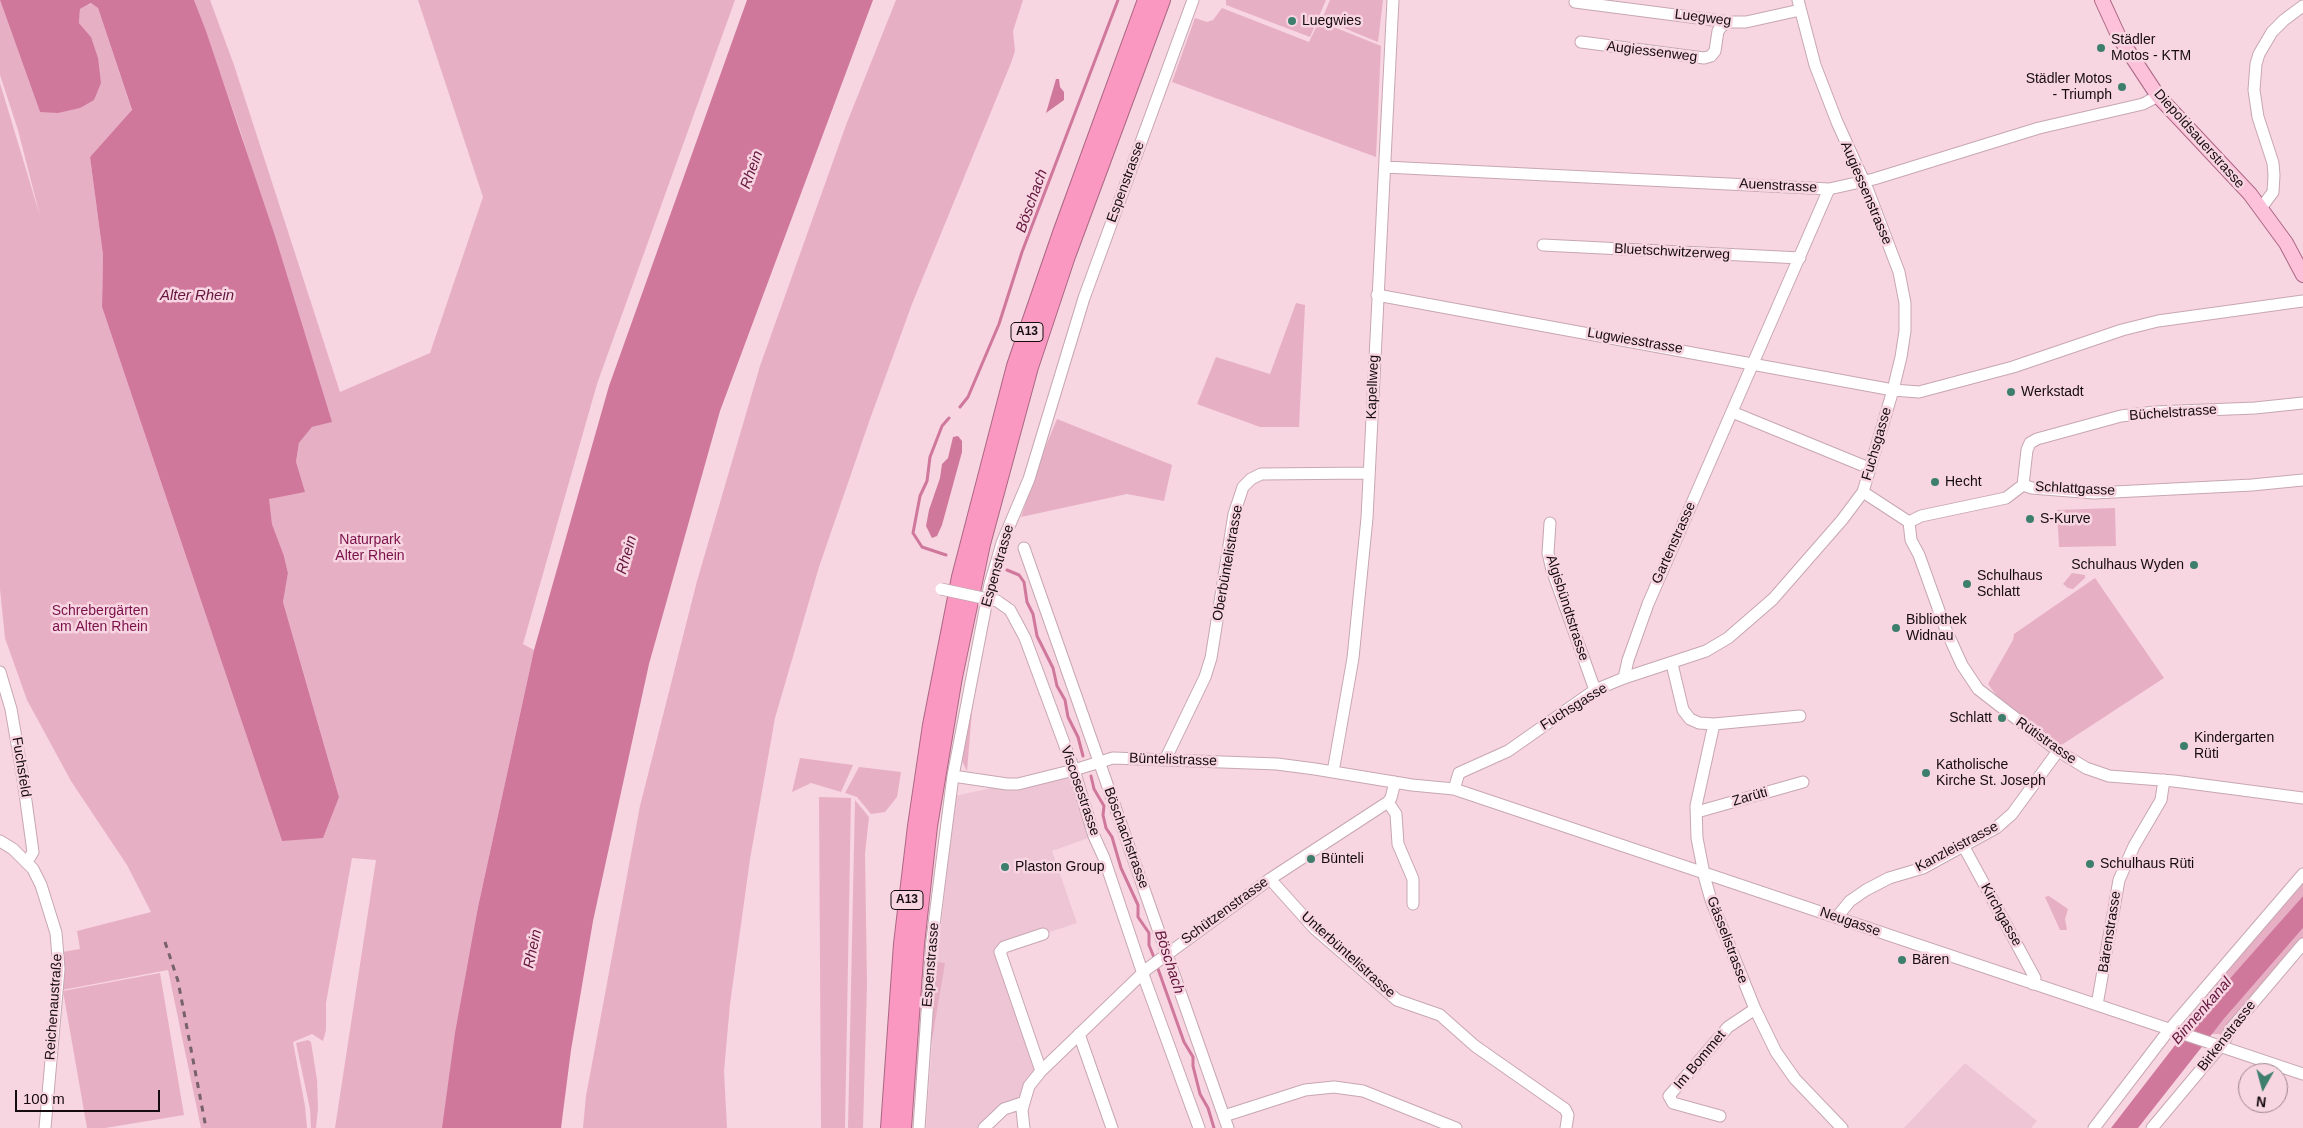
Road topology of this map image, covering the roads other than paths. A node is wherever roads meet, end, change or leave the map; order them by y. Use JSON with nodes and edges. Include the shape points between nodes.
{"nodes":[{"id":1,"x":1146,"y":0,"type":"edge"},
{"id":2,"x":1162,"y":0,"type":"edge"},
{"id":3,"x":1192,"y":0,"type":"edge"},
{"id":4,"x":1392,"y":0,"type":"edge"},
{"id":5,"x":2102,"y":0,"type":"edge"},
{"id":6,"x":1575,"y":2,"type":"dead end"},
{"id":7,"x":1799,"y":5,"type":"edge"},
{"id":8,"x":2303,"y":6,"type":"edge"},
{"id":9,"x":1729,"y":22,"type":"junction"},
{"id":10,"x":1581,"y":42,"type":"dead end"},
{"id":11,"x":2158,"y":96,"type":"junction"},
{"id":12,"x":1385,"y":167,"type":"junction"},
{"id":13,"x":1864,"y":181,"type":"junction"},
{"id":14,"x":1829,"y":189,"type":"junction"},
{"id":15,"x":2261,"y":208,"type":"junction"},
{"id":16,"x":1543,"y":245,"type":"dead end"},
{"id":17,"x":1800,"y":258,"type":"junction"},
{"id":18,"x":2303,"y":275,"type":"edge"},
{"id":19,"x":1377,"y":295,"type":"junction"},
{"id":20,"x":2303,"y":301,"type":"edge"},
{"id":21,"x":1752,"y":363,"type":"junction"},
{"id":22,"x":1893,"y":390,"type":"junction"},
{"id":23,"x":2303,"y":403,"type":"edge"},
{"id":24,"x":1732,"y":412,"type":"junction"},
{"id":25,"x":1870,"y":468,"type":"junction"},
{"id":26,"x":1370,"y":473,"type":"junction"},
{"id":27,"x":2303,"y":480,"type":"edge"},
{"id":28,"x":2023,"y":485,"type":"junction"},
{"id":29,"x":1863,"y":492,"type":"junction"},
{"id":30,"x":1909,"y":522,"type":"junction"},
{"id":31,"x":1550,"y":523,"type":"dead end"},
{"id":32,"x":1024,"y":548,"type":"dead end"},
{"id":33,"x":941,"y":589,"type":"dead end"},
{"id":34,"x":1672,"y":664,"type":"junction"},
{"id":35,"x":0,"y":672,"type":"edge"},
{"id":36,"x":1624,"y":678,"type":"junction"},
{"id":37,"x":1595,"y":690,"type":"junction"},
{"id":38,"x":1800,"y":716,"type":"dead end"},
{"id":39,"x":1714,"y":724,"type":"junction"},
{"id":40,"x":2058,"y":752,"type":"junction"},
{"id":41,"x":1165,"y":760,"type":"junction"},
{"id":42,"x":1100,"y":761,"type":"junction"},
{"id":43,"x":1074,"y":770,"type":"junction"},
{"id":44,"x":1333,"y":772,"type":"junction"},
{"id":45,"x":953,"y":776,"type":"junction"},
{"id":46,"x":2164,"y":780,"type":"junction"},
{"id":47,"x":1395,"y":782,"type":"junction"},
{"id":48,"x":1803,"y":782,"type":"dead end"},
{"id":49,"x":1454,"y":789,"type":"junction"},
{"id":50,"x":2303,"y":798,"type":"edge"},
{"id":51,"x":1388,"y":802,"type":"junction"},
{"id":52,"x":1697,"y":812,"type":"junction"},
{"id":53,"x":0,"y":841,"type":"edge"},
{"id":54,"x":1964,"y":847,"type":"junction"},
{"id":55,"x":27,"y":862,"type":"junction"},
{"id":56,"x":1704,"y":873,"type":"junction"},
{"id":57,"x":2303,"y":874,"type":"edge"},
{"id":58,"x":1270,"y":879,"type":"junction"},
{"id":59,"x":1413,"y":904,"type":"dead end"},
{"id":60,"x":1837,"y":918,"type":"junction"},
{"id":61,"x":1043,"y":934,"type":"dead end"},
{"id":62,"x":2303,"y":944,"type":"edge"},
{"id":63,"x":1164,"y":956,"type":"junction"},
{"id":64,"x":1145,"y":972,"type":"junction"},
{"id":65,"x":2033,"y":984,"type":"junction"},
{"id":66,"x":2097,"y":1005,"type":"junction"},
{"id":67,"x":1755,"y":1009,"type":"junction"},
{"id":68,"x":2172,"y":1031,"type":"junction"},
{"id":69,"x":1079,"y":1034,"type":"junction"},
{"id":70,"x":2220,"y":1047,"type":"junction"},
{"id":71,"x":1041,"y":1071,"type":"junction"},
{"id":72,"x":2303,"y":1074,"type":"edge"},
{"id":73,"x":1022,"y":1103,"type":"junction"},
{"id":74,"x":1224,"y":1116,"type":"junction"},
{"id":75,"x":1720,"y":1116,"type":"dead end"},
{"id":76,"x":45,"y":1128,"type":"edge"},
{"id":77,"x":889,"y":1128,"type":"edge"},
{"id":78,"x":903,"y":1128,"type":"edge"},
{"id":79,"x":919,"y":1128,"type":"edge"},
{"id":80,"x":984,"y":1128,"type":"edge"},
{"id":81,"x":1024,"y":1128,"type":"edge"},
{"id":82,"x":1112,"y":1128,"type":"edge"},
{"id":83,"x":1199,"y":1128,"type":"edge"},
{"id":84,"x":1228,"y":1128,"type":"edge"},
{"id":85,"x":1456,"y":1128,"type":"edge"},
{"id":86,"x":1566,"y":1128,"type":"edge"},
{"id":87,"x":1842,"y":1128,"type":"edge"},
{"id":88,"x":2094,"y":1128,"type":"edge"},
{"id":89,"x":2152,"y":1128,"type":"edge"}],
"edges":[{"from":1,"to":77,"type":"highway","number":"A13","via":[[1015,366],[960,577],[931,725],[916,826],[902,944]]},
{"from":2,"to":78,"type":"highway","number":"A13","via":[[1030,367],[982,544],[954,677],[929,826],[916,944]]},
{"from":3,"to":45,"type":"street","name":"Espenstrasse","via":[[1084,298],[1029,479],[1002,543],[990,584]]},
{"from":4,"to":12,"type":"street","name":"Kapellweg"},
{"from":5,"to":11,"type":"main road","name":"Diepoldsauerstrasse","via":[[2119,37]]},
{"from":6,"to":9,"type":"street","name":"Luegweg"},
{"from":7,"to":9,"type":"street","name":"Luegweg","via":[[1746,22]]},
{"from":7,"to":13,"type":"street","name":"Augiessenstrasse","via":[[1814,65]]},
{"from":8,"to":15,"type":"street","via":[[2272,32],[2256,64],[2254,90],[2258,117],[2274,175],[2273,192]]},
{"from":9,"to":10,"type":"street","name":"Augiessenweg","via":[[1718,31],[1715,51],[1704,58]]},
{"from":11,"to":13,"type":"street","name":"Auenstrasse","via":[[2143,104],[2039,128]]},
{"from":11,"to":15,"type":"main road","name":"Diepoldsauerstrasse"},
{"from":12,"to":14,"type":"street","name":"Auenstrasse"},
{"from":12,"to":19,"type":"street","name":"Kapellweg"},
{"from":13,"to":14,"type":"street","name":"Auenstrasse"},
{"from":13,"to":22,"type":"street","name":"Augiessenstrasse","via":[[1899,272],[1905,303],[1904,342]]},
{"from":14,"to":17,"type":"street","name":"Gartenstrasse"},
{"from":15,"to":18,"type":"main road","name":"Diepoldsauerstrasse","via":[[2286,243]]},
{"from":16,"to":17,"type":"street","name":"Bluetschwitzerweg"},
{"from":17,"to":21,"type":"street","name":"Gartenstrasse"},
{"from":19,"to":21,"type":"street","name":"Lugwiesstrasse"},
{"from":19,"to":26,"type":"street","name":"Kapellweg"},
{"from":20,"to":22,"type":"street","name":"Fuchsgasse","via":[[2158,321],[2013,367],[1919,392]]},
{"from":21,"to":22,"type":"street","name":"Lugwiesstrasse"},
{"from":21,"to":24,"type":"street","name":"Gartenstrasse"},
{"from":22,"to":25,"type":"street","name":"Fuchsgasse"},
{"from":23,"to":28,"type":"street","name":"Büchelstrasse","via":[[2129,415],[2036,438],[2026,450]]},
{"from":24,"to":25,"type":"street"},
{"from":24,"to":36,"type":"street","name":"Gartenstrasse","via":[[1648,604]]},
{"from":25,"to":29,"type":"street","name":"Fuchsgasse"},
{"from":26,"to":41,"type":"street","name":"Oberbüntelistrasse","via":[[1261,474],[1243,487],[1234,514],[1211,658]]},
{"from":26,"to":44,"type":"street","name":"Kapellweg","via":[[1353,658]]},
{"from":27,"to":28,"type":"street","name":"Schlattgasse","via":[[2094,493]]},
{"from":28,"to":30,"type":"street","name":"Schlattgasse","via":[[2006,498],[1921,516]]},
{"from":29,"to":30,"type":"street"},
{"from":29,"to":34,"type":"street","name":"Fuchsgasse","via":[[1795,577],[1755,616],[1706,651]]},
{"from":30,"to":40,"type":"street","name":"Rütistrasse","via":[[1911,540],[1962,665],[1978,689]]},
{"from":31,"to":37,"type":"street","name":"Algisbündtstrasse","via":[[1550,562]]},
{"from":32,"to":42,"type":"street","name":"Böschachstrasse"},
{"from":33,"to":43,"type":"street","name":"Viscosestrasse","bridge":true,"via":[[997,601],[1010,610],[1026,638]]},
{"from":34,"to":36,"type":"street","name":"Fuchsgasse"},
{"from":34,"to":39,"type":"street","via":[[1684,710],[1690,719]]},
{"from":35,"to":55,"type":"street","name":"Fuchsfeld","via":[[11,709],[26,797],[33,852]]},
{"from":36,"to":37,"type":"street","name":"Fuchsgasse"},
{"from":37,"to":49,"type":"street","name":"Fuchsgasse","via":[[1508,751],[1460,773]]},
{"from":38,"to":39,"type":"street"},
{"from":39,"to":52,"type":"street","name":"Gässelistrasse"},
{"from":40,"to":46,"type":"street","name":"Rütistrasse","via":[[2086,768],[2109,776]]},
{"from":40,"to":54,"type":"street","name":"Kanzleistrasse","via":[[2004,823]]},
{"from":41,"to":42,"type":"street","name":"Büntelistrasse","via":[[1113,758]]},
{"from":41,"to":44,"type":"street","name":"Büntelistrasse","via":[[1276,764]]},
{"from":42,"to":43,"type":"street","name":"Büntelistrasse"},
{"from":42,"to":63,"type":"street","name":"Böschachstrasse"},
{"from":43,"to":45,"type":"street","name":"Büntelistrasse","via":[[1018,784]]},
{"from":43,"to":64,"type":"street","name":"Viscosestrasse","via":[[1094,836]]},
{"from":44,"to":47,"type":"street","name":"Büntelistrasse"},
{"from":45,"to":79,"type":"street","name":"Espenstrasse","via":[[932,941]]},
{"from":46,"to":50,"type":"street","name":"Rütistrasse"},
{"from":46,"to":66,"type":"street","name":"Bärenstrasse","via":[[2161,800],[2134,846],[2119,880]]},
{"from":47,"to":49,"type":"street","name":"Neugasse"},
{"from":47,"to":51,"type":"street"},
{"from":48,"to":52,"type":"street","name":"Zarüti"},
{"from":49,"to":56,"type":"street","name":"Neugasse"},
{"from":51,"to":58,"type":"street","name":"Schützenstrasse"},
{"from":51,"to":59,"type":"street","via":[[1396,814],[1398,844],[1413,879]]},
{"from":52,"to":56,"type":"street","name":"Gässelistrasse","via":[[1697,838]]},
{"from":53,"to":55,"type":"street","name":"Reichenaustraße"},
{"from":54,"to":60,"type":"street","name":"Kanzleistrasse","via":[[1923,868],[1889,878],[1866,890],[1850,901]]},
{"from":54,"to":65,"type":"street","name":"Kirchgasse","via":[[2035,978]]},
{"from":55,"to":76,"type":"street","name":"Reichenaustraße","via":[[41,885],[58,948],[59,969]]},
{"from":56,"to":60,"type":"street","name":"Neugasse"},
{"from":56,"to":67,"type":"street","name":"Gässelistrasse","via":[[1711,900]]},
{"from":57,"to":68,"type":"street"},
{"from":58,"to":63,"type":"street","name":"Schützenstrasse"},
{"from":58,"to":86,"type":"street","name":"Unterbüntelistrasse","via":[[1314,928],[1397,1000],[1440,1015],[1475,1046],[1565,1109],[1568,1114]]},
{"from":60,"to":65,"type":"street","name":"Neugasse"},
{"from":61,"to":71,"type":"street","via":[[1004,947],[1000,952]]},
{"from":62,"to":70,"type":"street","name":"Birkenstrasse","via":[[2230,1030]]},
{"from":63,"to":64,"type":"street","name":"Schützenstrasse"},
{"from":63,"to":74,"type":"street","name":"Böschachstrasse"},
{"from":64,"to":69,"type":"street","name":"Schützenstrasse"},
{"from":64,"to":83,"type":"street","name":"Viscosestrasse"},
{"from":65,"to":66,"type":"street","name":"Neugasse"},
{"from":66,"to":68,"type":"street","name":"Neugasse"},
{"from":67,"to":75,"type":"street","name":"Im Bommet","via":[[1728,1027],[1669,1096],[1673,1103]]},
{"from":67,"to":87,"type":"street","name":"Gässelistrasse","via":[[1776,1052],[1795,1079]]},
{"from":68,"to":70,"type":"street","name":"Neugasse"},
{"from":68,"to":88,"type":"street"},
{"from":69,"to":71,"type":"street","name":"Schützenstrasse"},
{"from":69,"to":82,"type":"street"},
{"from":70,"to":72,"type":"street","name":"Neugasse"},
{"from":70,"to":89,"type":"street","name":"Birkenstrasse"},
{"from":71,"to":73,"type":"street","name":"Schützenstrasse","via":[[1029,1086]]},
{"from":73,"to":80,"type":"street","via":[[1004,1109]]},
{"from":73,"to":81,"type":"street"},
{"from":74,"to":84,"type":"street","name":"Böschachstrasse"},
{"from":74,"to":85,"type":"street","via":[[1292,1094],[1334,1087],[1363,1091]]}]}
